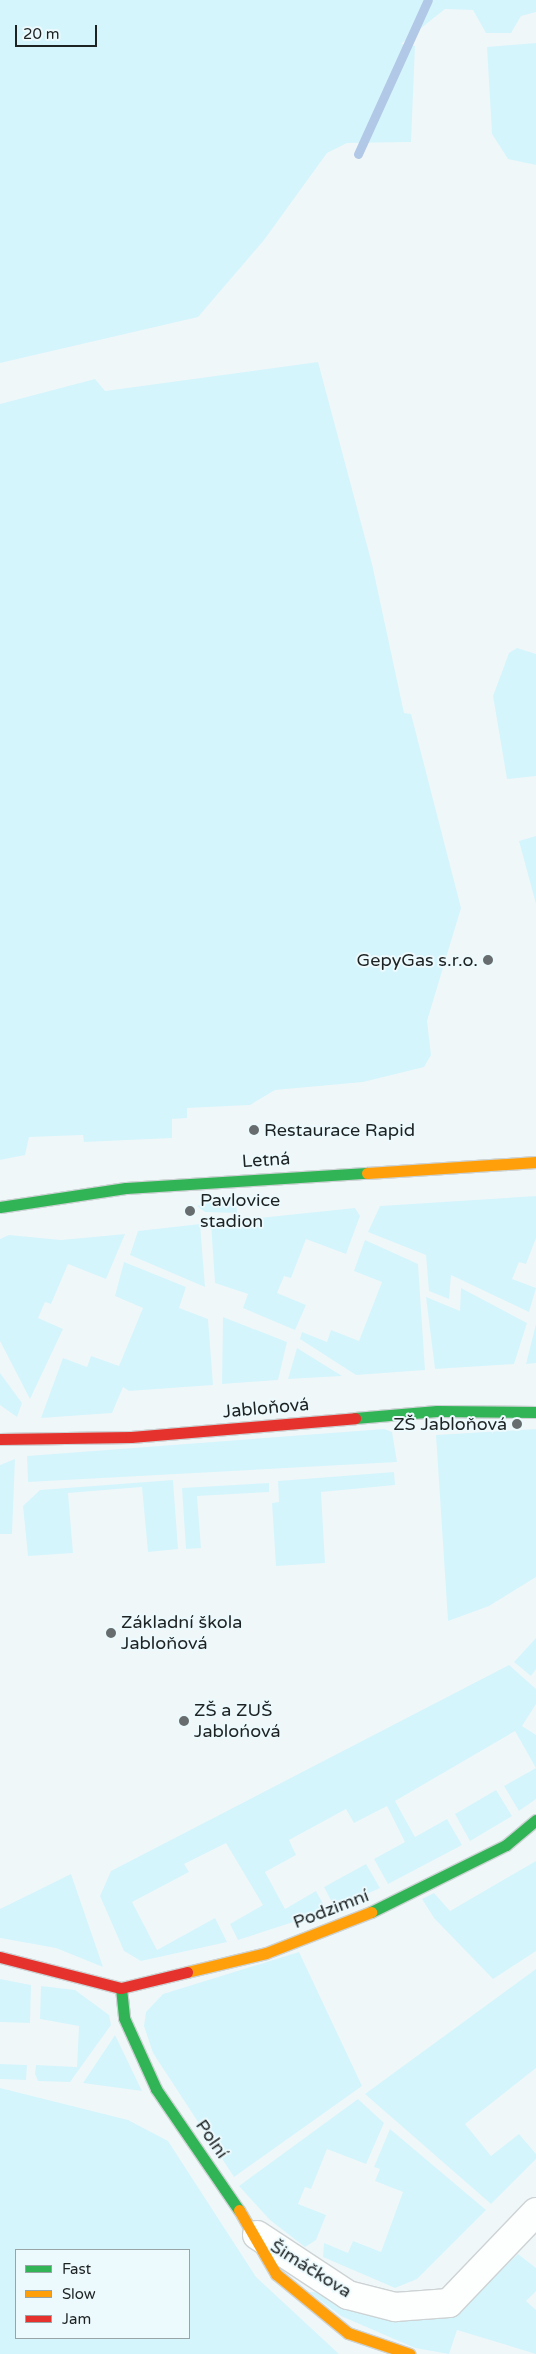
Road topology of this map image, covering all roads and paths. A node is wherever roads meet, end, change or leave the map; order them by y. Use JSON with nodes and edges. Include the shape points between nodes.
{"nodes":[{"id":1,"x":536,"y":1162,"type":"edge"},
{"id":2,"x":0,"y":1207,"type":"edge"},
{"id":3,"x":536,"y":1412,"type":"edge"},
{"id":4,"x":0,"y":1439,"type":"edge"},
{"id":5,"x":536,"y":1820,"type":"edge"},
{"id":6,"x":0,"y":1957,"type":"edge"},
{"id":7,"x":121,"y":1988,"type":"junction"},
{"id":8,"x":536,"y":2212,"type":"edge"},
{"id":9,"x":257,"y":2235,"type":"junction"},
{"id":10,"x":410,"y":2354,"type":"edge"}],
"edges":[{"from":1,"to":2,"type":"street","name":"Letná","via":[[126,1188]]},
{"from":3,"to":4,"type":"street","name":"Jabloňová","via":[[437,1412],[131,1437]]},
{"from":5,"to":7,"type":"street","name":"Podzimní","via":[[506,1845],[393,1903],[266,1953]]},
{"from":6,"to":7,"type":"street"},
{"from":7,"to":9,"type":"street","name":"Polní","via":[[124,2018],[156,2089]]},
{"from":8,"to":9,"type":"street","name":"Šimáčkova","via":[[449,2303],[395,2308],[348,2295]]},
{"from":9,"to":10,"type":"street","name":"Polní","via":[[276,2274],[348,2333]]}]}
